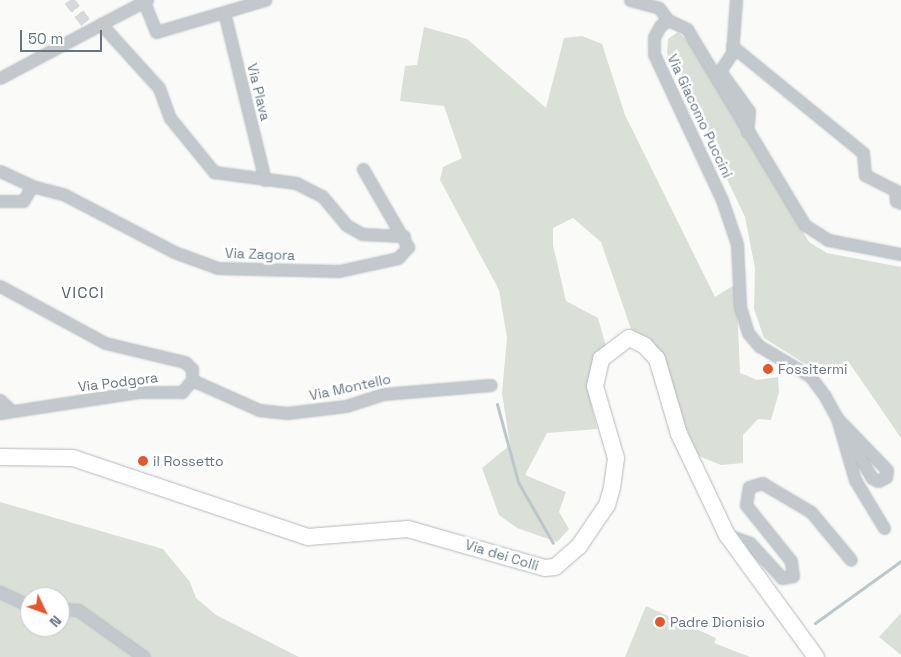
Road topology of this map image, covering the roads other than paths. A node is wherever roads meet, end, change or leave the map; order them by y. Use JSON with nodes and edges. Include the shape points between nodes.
{"nodes":[{"id":1,"x":265,"y":0,"type":"edge"},
{"id":2,"x":630,"y":0,"type":"edge"},
{"id":3,"x":736,"y":0,"type":"edge"},
{"id":4,"x":146,"y":1,"type":"edge"},
{"id":5,"x":224,"y":12,"type":"junction"},
{"id":6,"x":668,"y":20,"type":"junction"},
{"id":7,"x":96,"y":27,"type":"junction"},
{"id":8,"x":732,"y":46,"type":"junction"},
{"id":9,"x":0,"y":78,"type":"edge"},
{"id":10,"x":747,"y":132,"type":"junction"},
{"id":11,"x":363,"y":169,"type":"dead end"},
{"id":12,"x":0,"y":171,"type":"edge"},
{"id":13,"x":264,"y":180,"type":"junction"},
{"id":14,"x":32,"y":186,"type":"junction"},
{"id":15,"x":0,"y":200,"type":"edge"},
{"id":16,"x":901,"y":203,"type":"edge"},
{"id":17,"x":404,"y":236,"type":"junction"},
{"id":18,"x":901,"y":254,"type":"edge"},
{"id":19,"x":0,"y":286,"type":"edge"},
{"id":20,"x":192,"y":380,"type":"junction"},
{"id":21,"x":491,"y":385,"type":"dead end"},
{"id":22,"x":0,"y":400,"type":"edge"},
{"id":23,"x":12,"y":411,"type":"junction"},
{"id":24,"x":0,"y":413,"type":"edge"},
{"id":25,"x":837,"y":418,"type":"junction"},
{"id":26,"x":0,"y":457,"type":"edge"},
{"id":27,"x":884,"y":528,"type":"dead end"},
{"id":28,"x":728,"y":534,"type":"junction"},
{"id":29,"x":851,"y":560,"type":"dead end"},
{"id":30,"x":0,"y":592,"type":"edge"},
{"id":31,"x":20,"y":601,"type":"edge"},
{"id":32,"x":70,"y":610,"type":"edge"},
{"id":33,"x":144,"y":657,"type":"edge"},
{"id":34,"x":816,"y":657,"type":"edge"}],
"edges":[{"from":1,"to":5,"type":"street"},
{"from":2,"to":6,"type":"street","via":[[659,8]]},
{"from":3,"to":8,"type":"street"},
{"from":4,"to":5,"type":"street","via":[[156,32]]},
{"from":4,"to":7,"type":"street"},
{"from":5,"to":13,"type":"street","name":"Via Plava"},
{"from":6,"to":10,"type":"street","name":"Via Giacomo Puccini","via":[[687,29]]},
{"from":6,"to":25,"type":"street","name":"Via Giacomo Puccini","via":[[654,36],[654,54],[730,220],[740,266],[740,306],[745,327],[759,346],[810,376]]},
{"from":7,"to":9,"type":"street"},
{"from":7,"to":13,"type":"street","via":[[159,88],[170,118],[201,160],[226,176]]},
{"from":8,"to":10,"type":"street","via":[[720,71],[749,111]]},
{"from":8,"to":16,"type":"street","via":[[863,153],[865,175],[895,190],[896,201]]},
{"from":10,"to":18,"type":"street","name":"Via Giacomo Puccini","via":[[799,219],[813,232],[828,240]]},
{"from":11,"to":17,"type":"street"},
{"from":12,"to":14,"type":"street"},
{"from":13,"to":17,"type":"street","via":[[311,188],[346,225],[362,234]]},
{"from":14,"to":15,"type":"street","via":[[23,200]]},
{"from":14,"to":17,"type":"street","name":"Via Zagora","via":[[66,195],[174,252],[218,268],[339,271],[398,258],[408,247]]},
{"from":19,"to":20,"type":"street","name":"Via Podgora","via":[[105,343],[185,362],[192,369]]},
{"from":20,"to":21,"type":"street","name":"Via Montello","via":[[260,410],[287,412],[338,408],[383,394]]},
{"from":20,"to":23,"type":"street","name":"Via Podgora","via":[[182,392],[138,392]]},
{"from":22,"to":23,"type":"street"},
{"from":23,"to":24,"type":"street","name":"Via Podgora"},
{"from":25,"to":25,"type":"street","name":"Via Giacomo Puccini","via":[[873,479],[886,477],[887,470]]},
{"from":25,"to":27,"type":"street","name":"Via Giacomo Puccini","via":[[855,480]]},
{"from":26,"to":28,"type":"street","name":"Via dei Colli","via":[[73,458],[308,537],[408,529],[545,568],[555,567],[570,556],[598,519],[612,487],[616,458],[595,386],[601,360],[629,338],[644,345],[657,359],[679,434]]},
{"from":28,"to":29,"type":"street","via":[[750,543],[779,576],[786,579],[793,576],[792,563],[746,506],[747,490],[762,483],[810,512],[838,540]]},
{"from":28,"to":34,"type":"street","name":"Via dei Colli"},
{"from":30,"to":31,"type":"street"},
{"from":32,"to":33,"type":"street","via":[[78,610]]}]}
